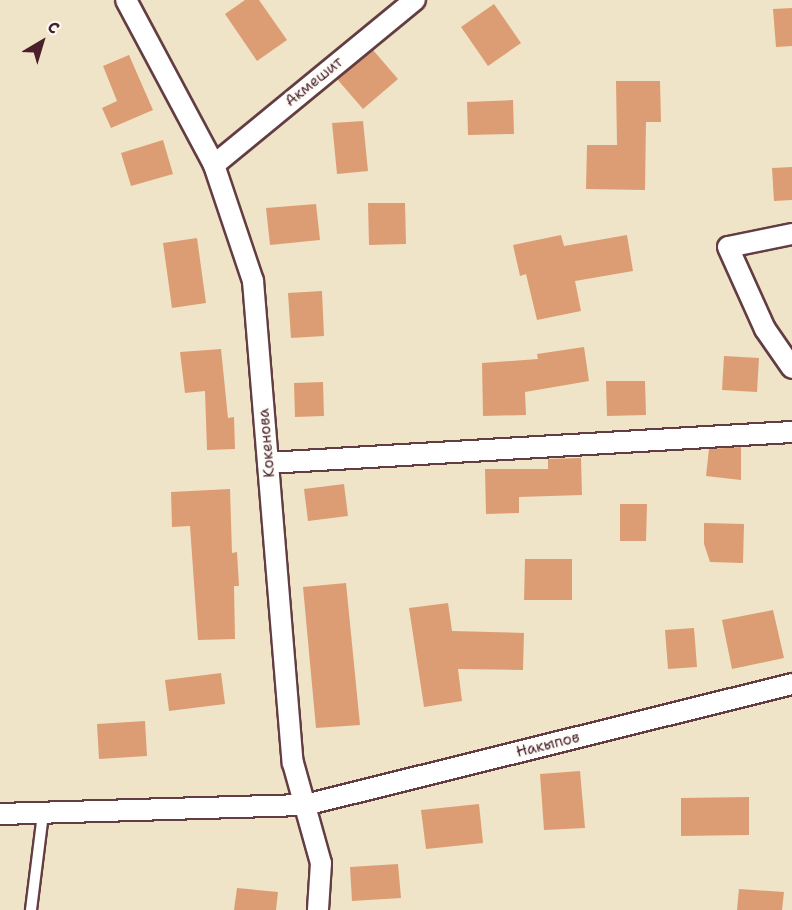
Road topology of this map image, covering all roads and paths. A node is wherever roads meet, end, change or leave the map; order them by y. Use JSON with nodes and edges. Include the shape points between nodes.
{"nodes":[{"id":1,"x":126,"y":0,"type":"edge"},
{"id":2,"x":415,"y":0,"type":"edge"},
{"id":3,"x":214,"y":165,"type":"junction"},
{"id":4,"x":792,"y":234,"type":"edge"},
{"id":5,"x":792,"y":368,"type":"edge"},
{"id":6,"x":792,"y":432,"type":"edge"},
{"id":7,"x":268,"y":463,"type":"junction"},
{"id":8,"x":792,"y":684,"type":"edge"},
{"id":9,"x":305,"y":805,"type":"junction"},
{"id":10,"x":37,"y":813,"type":"junction"},
{"id":11,"x":0,"y":814,"type":"edge"},
{"id":12,"x":31,"y":910,"type":"edge"},
{"id":13,"x":318,"y":910,"type":"edge"}],
"edges":[{"from":1,"to":3,"type":"street","name":"Кокенова"},
{"from":2,"to":3,"type":"street","name":"Акмешит"},
{"from":3,"to":7,"type":"street","name":"Кокенова","via":[[253,281]]},
{"from":4,"to":5,"type":"street","via":[[728,247],[765,329]]},
{"from":6,"to":7,"type":"street"},
{"from":7,"to":9,"type":"street","name":"Кокенова","via":[[293,763]]},
{"from":8,"to":9,"type":"street","name":"Накыпов"},
{"from":9,"to":10,"type":"street","name":"Накыпов"},
{"from":9,"to":13,"type":"street","name":"Кокенова","via":[[321,863]]},
{"from":10,"to":11,"type":"street","name":"Накыпов"},
{"from":10,"to":12,"type":"lane"}]}
